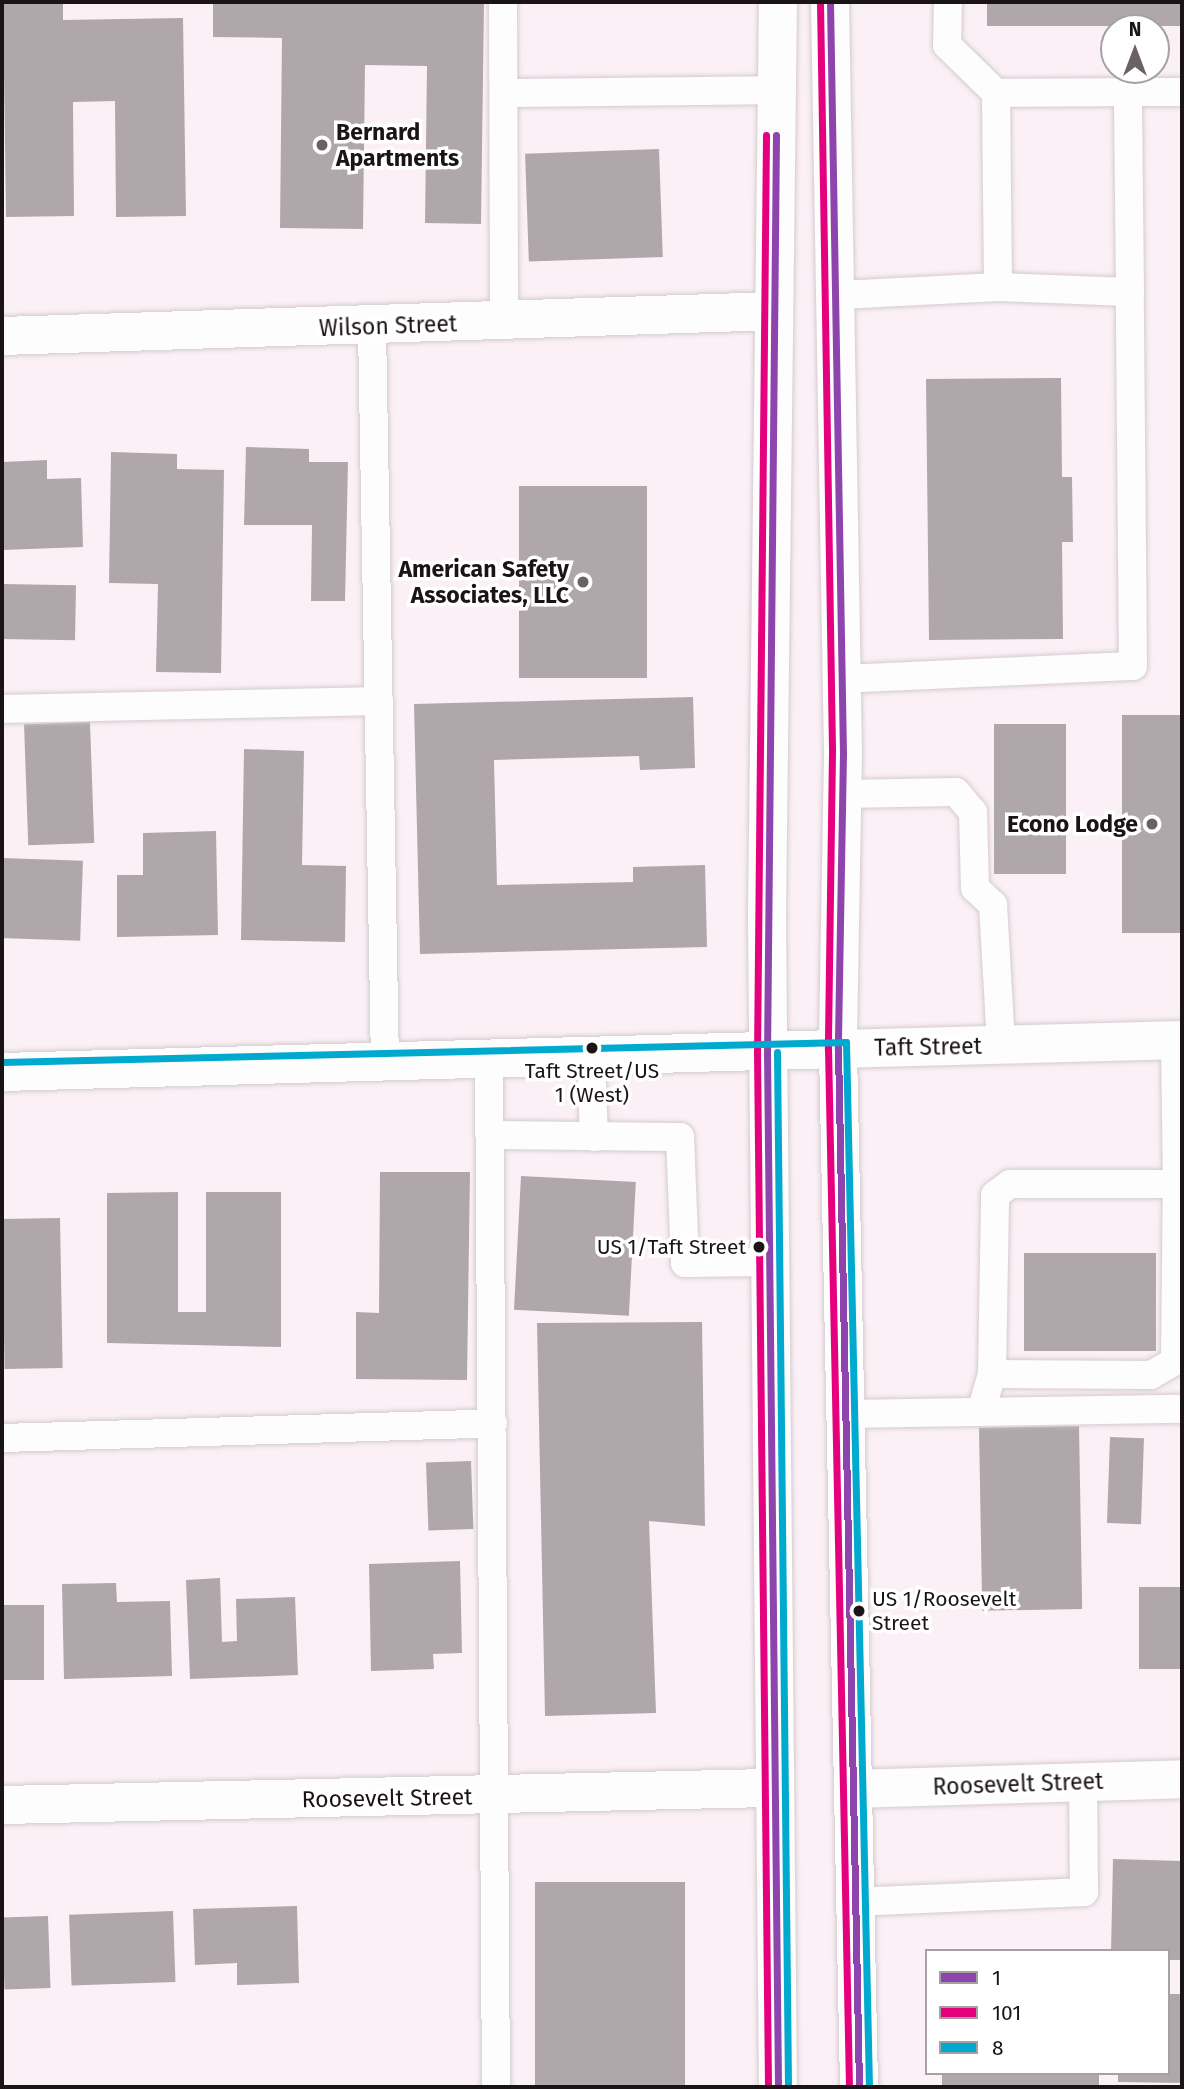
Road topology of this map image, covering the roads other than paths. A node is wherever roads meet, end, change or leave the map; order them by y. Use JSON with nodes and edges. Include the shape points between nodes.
{"nodes":[{"id":1,"x":503,"y":2,"type":"edge"},
{"id":2,"x":778,"y":2,"type":"edge"},
{"id":3,"x":831,"y":2,"type":"edge"},
{"id":4,"x":948,"y":2,"type":"edge"},
{"id":5,"x":777,"y":90,"type":"junction"},
{"id":6,"x":1128,"y":92,"type":"junction"},
{"id":7,"x":1182,"y":92,"type":"edge"},
{"id":8,"x":503,"y":93,"type":"junction"},
{"id":9,"x":996,"y":93,"type":"junction"},
{"id":10,"x":998,"y":288,"type":"junction"},
{"id":11,"x":1130,"y":292,"type":"junction"},
{"id":12,"x":840,"y":295,"type":"junction"},
{"id":13,"x":774,"y":311,"type":"junction"},
{"id":14,"x":504,"y":322,"type":"junction"},
{"id":15,"x":372,"y":327,"type":"junction"},
{"id":16,"x":2,"y":336,"type":"edge"},
{"id":17,"x":842,"y":679,"type":"junction"},
{"id":18,"x":379,"y":701,"type":"junction"},
{"id":19,"x":2,"y":709,"type":"edge"},
{"id":20,"x":843,"y":794,"type":"junction"},
{"id":21,"x":1179,"y":1041,"type":"edge"},
{"id":22,"x":1001,"y":1045,"type":"junction"},
{"id":23,"x":838,"y":1049,"type":"junction"},
{"id":24,"x":767,"y":1052,"type":"junction"},
{"id":25,"x":591,"y":1057,"type":"junction"},
{"id":26,"x":489,"y":1061,"type":"junction"},
{"id":27,"x":385,"y":1063,"type":"junction"},
{"id":28,"x":2,"y":1072,"type":"edge"},
{"id":29,"x":490,"y":1135,"type":"junction"},
{"id":30,"x":594,"y":1136,"type":"junction"},
{"id":31,"x":1177,"y":1184,"type":"junction"},
{"id":32,"x":770,"y":1262,"type":"junction"},
{"id":33,"x":992,"y":1374,"type":"junction"},
{"id":34,"x":1182,"y":1409,"type":"edge"},
{"id":35,"x":981,"y":1412,"type":"junction"},
{"id":36,"x":846,"y":1415,"type":"junction"},
{"id":37,"x":493,"y":1423,"type":"junction"},
{"id":38,"x":2,"y":1438,"type":"edge"},
{"id":39,"x":1182,"y":1779,"type":"edge"},
{"id":40,"x":1083,"y":1782,"type":"junction"},
{"id":41,"x":771,"y":1788,"type":"junction"},
{"id":42,"x":853,"y":1789,"type":"junction"},
{"id":43,"x":496,"y":1796,"type":"junction"},
{"id":44,"x":2,"y":1805,"type":"edge"},
{"id":45,"x":855,"y":1902,"type":"junction"},
{"id":46,"x":496,"y":2087,"type":"edge"},
{"id":47,"x":778,"y":2087,"type":"edge"},
{"id":48,"x":859,"y":2087,"type":"edge"}],
"edges":[{"from":1,"to":8,"type":"lane"},
{"from":2,"to":5,"type":"main road"},
{"from":3,"to":12,"type":"main road"},
{"from":4,"to":9,"type":"lane","via":[[947,45]]},
{"from":5,"to":8,"type":"lane"},
{"from":5,"to":13,"type":"main road"},
{"from":6,"to":7,"type":"lane"},
{"from":6,"to":9,"type":"lane"},
{"from":6,"to":11,"type":"lane"},
{"from":8,"to":14,"type":"lane"},
{"from":9,"to":10,"type":"lane"},
{"from":10,"to":11,"type":"lane"},
{"from":10,"to":12,"type":"lane"},
{"from":11,"to":17,"type":"lane","via":[[1133,666]]},
{"from":12,"to":17,"type":"main road"},
{"from":13,"to":14,"type":"main road","name":"Wilson Street"},
{"from":13,"to":24,"type":"main road"},
{"from":14,"to":15,"type":"main road","name":"Wilson Street"},
{"from":15,"to":16,"type":"main road","name":"Wilson Street"},
{"from":15,"to":18,"type":"lane"},
{"from":17,"to":20,"type":"main road"},
{"from":18,"to":19,"type":"lane"},
{"from":18,"to":27,"type":"lane"},
{"from":20,"to":22,"type":"lane","via":[[956,792],[973,812],[975,888],[993,905]]},
{"from":20,"to":23,"type":"main road"},
{"from":21,"to":22,"type":"main road","name":"Taft Street"},
{"from":21,"to":31,"type":"lane"},
{"from":22,"to":23,"type":"main road","name":"Taft Street"},
{"from":23,"to":24,"type":"main road","name":"Taft Street"},
{"from":23,"to":36,"type":"main road"},
{"from":24,"to":25,"type":"main road","name":"Taft Street"},
{"from":24,"to":32,"type":"main road"},
{"from":25,"to":26,"type":"main road","name":"Taft Street"},
{"from":25,"to":30,"type":"lane"},
{"from":26,"to":27,"type":"main road","name":"Taft Street"},
{"from":26,"to":29,"type":"lane"},
{"from":27,"to":28,"type":"main road","name":"Taft Street"},
{"from":29,"to":30,"type":"lane"},
{"from":29,"to":37,"type":"lane"},
{"from":30,"to":32,"type":"lane","via":[[680,1137],[685,1263]]},
{"from":31,"to":33,"type":"lane","via":[[1175,1361],[1151,1374]]},
{"from":31,"to":33,"type":"lane","via":[[1010,1184],[995,1195]]},
{"from":32,"to":41,"type":"main road"},
{"from":33,"to":35,"type":"lane"},
{"from":34,"to":35,"type":"lane"},
{"from":35,"to":36,"type":"lane"},
{"from":36,"to":42,"type":"main road"},
{"from":37,"to":38,"type":"lane"},
{"from":37,"to":43,"type":"lane"},
{"from":39,"to":40,"type":"main road","name":"Roosevelt Street"},
{"from":40,"to":42,"type":"main road","name":"Roosevelt Street"},
{"from":40,"to":45,"type":"lane","via":[[1084,1892]]},
{"from":41,"to":43,"type":"main road","name":"Roosevelt Street"},
{"from":41,"to":47,"type":"main road"},
{"from":42,"to":45,"type":"main road"},
{"from":43,"to":44,"type":"main road","name":"Roosevelt Street"},
{"from":43,"to":46,"type":"lane"},
{"from":45,"to":48,"type":"main road"}]}
